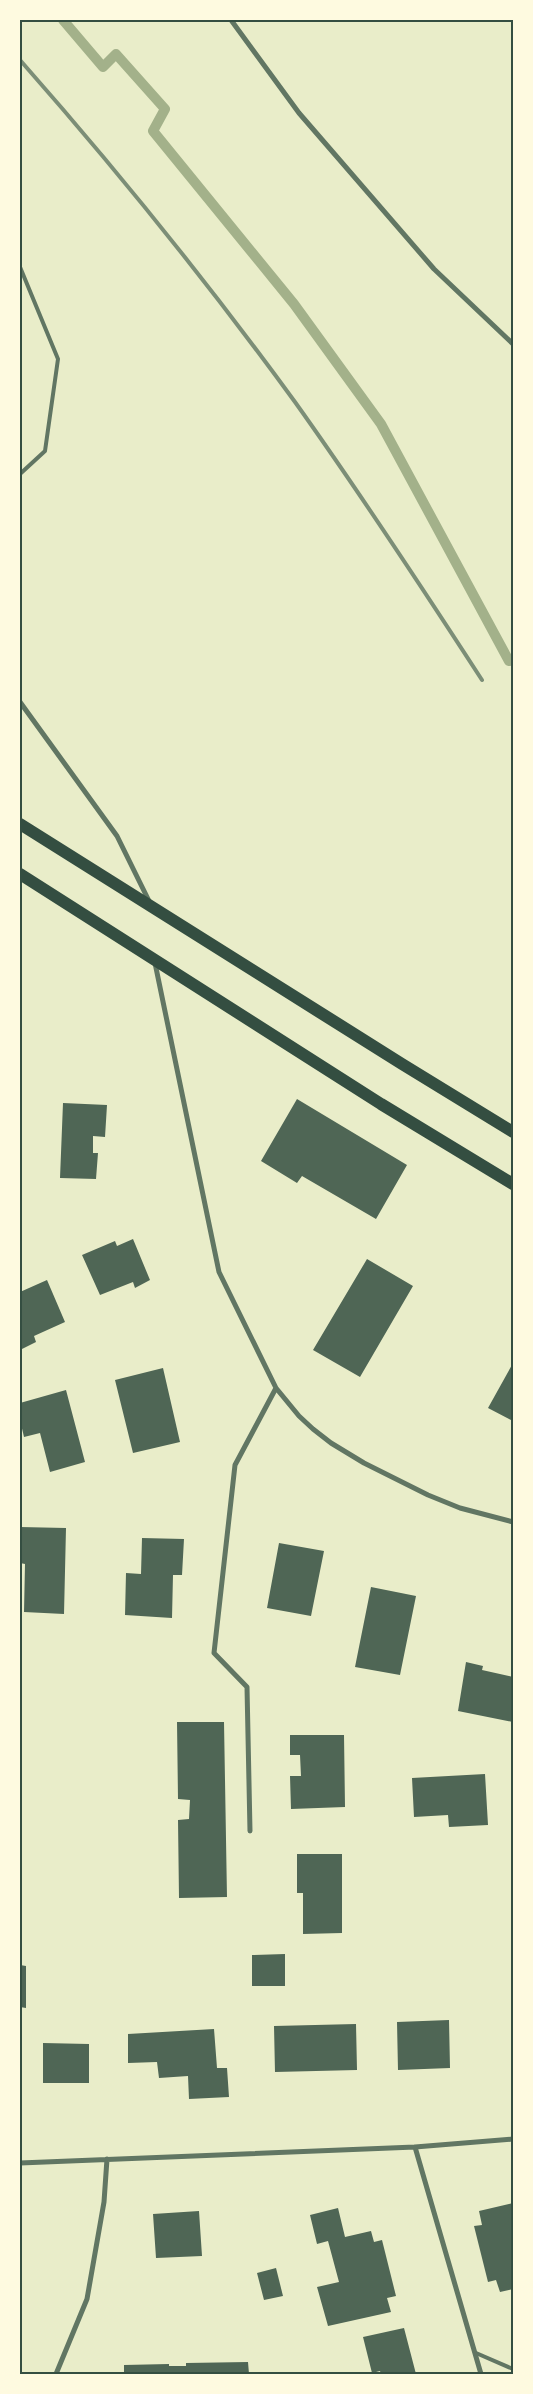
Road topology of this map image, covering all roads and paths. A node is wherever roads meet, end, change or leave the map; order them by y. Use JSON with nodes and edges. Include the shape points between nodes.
{"nodes":[{"id":1,"x":231,"y":20,"type":"edge"},
{"id":2,"x":20,"y":267,"type":"edge"},
{"id":3,"x":513,"y":344,"type":"edge"},
{"id":4,"x":20,"y":474,"type":"edge"},
{"id":5,"x":20,"y":702,"type":"edge"},
{"id":6,"x":20,"y":824,"type":"edge"},
{"id":7,"x":20,"y":874,"type":"edge"},
{"id":8,"x":151,"y":906,"type":"junction"},
{"id":9,"x":154,"y":958,"type":"junction"},
{"id":10,"x":513,"y":1132,"type":"edge"},
{"id":11,"x":513,"y":1184,"type":"edge"},
{"id":12,"x":276,"y":1388,"type":"junction"},
{"id":13,"x":513,"y":1522,"type":"edge"},
{"id":14,"x":250,"y":1831,"type":"dead end"},
{"id":15,"x":513,"y":2140,"type":"edge"},
{"id":16,"x":415,"y":2147,"type":"junction"},
{"id":17,"x":107,"y":2159,"type":"junction"},
{"id":18,"x":20,"y":2163,"type":"edge"},
{"id":19,"x":476,"y":2354,"type":"junction"},
{"id":20,"x":513,"y":2369,"type":"edge"},
{"id":21,"x":56,"y":2374,"type":"edge"},
{"id":22,"x":481,"y":2374,"type":"edge"}],
"edges":[{"from":1,"to":3,"type":"street","via":[[299,113],[421,254]]},
{"from":2,"to":4,"type":"lane","via":[[58,360],[45,451]]},
{"from":5,"to":8,"type":"street","via":[[117,836]]},
{"from":6,"to":8,"type":"main road"},
{"from":7,"to":9,"type":"main road"},
{"from":8,"to":10,"type":"main road"},
{"from":9,"to":11,"type":"main road","via":[[381,1104]]},
{"from":9,"to":12,"type":"street","via":[[219,1272]]},
{"from":12,"to":13,"type":"street","via":[[314,1429],[364,1463],[460,1508]]},
{"from":12,"to":14,"type":"street","via":[[235,1465],[214,1653],[248,1687]]},
{"from":15,"to":16,"type":"street"},
{"from":16,"to":17,"type":"street"},
{"from":16,"to":19,"type":"street"},
{"from":17,"to":18,"type":"street"},
{"from":17,"to":21,"type":"street","via":[[104,2202],[87,2299]]},
{"from":19,"to":20,"type":"lane"},
{"from":19,"to":22,"type":"street"}]}
